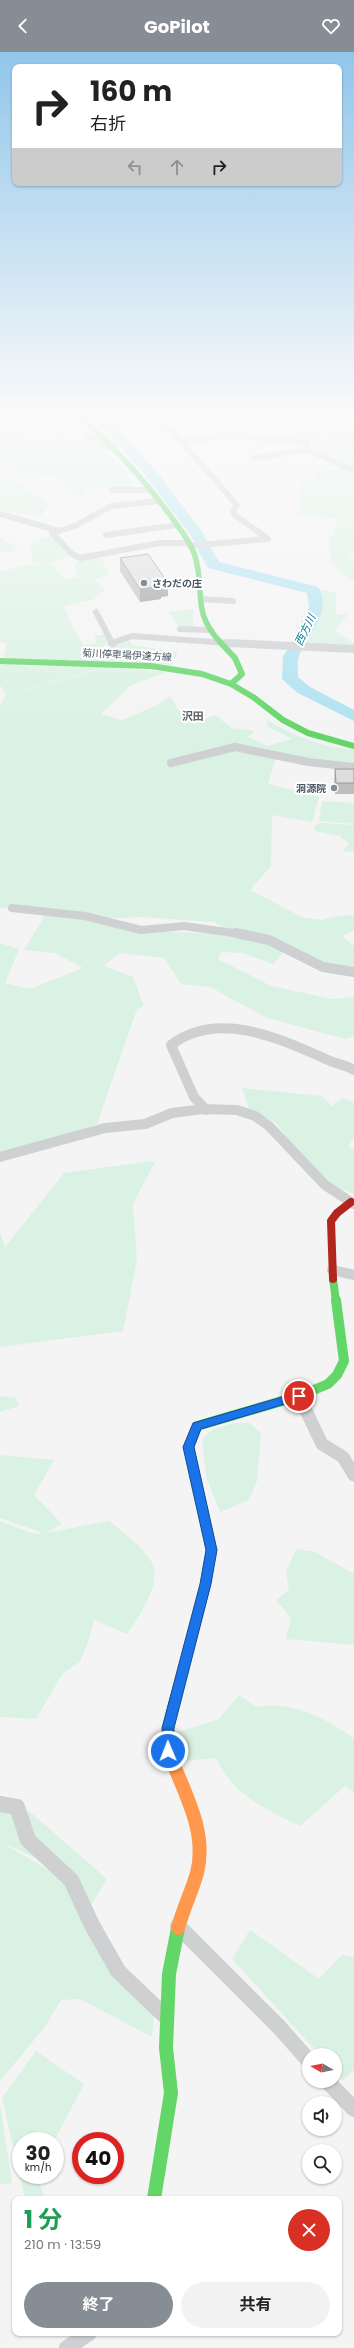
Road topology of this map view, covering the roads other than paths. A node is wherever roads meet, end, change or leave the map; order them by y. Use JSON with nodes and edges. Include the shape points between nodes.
{"nodes":[{"id":1,"x":18,"y":519,"type":"edge"},
{"id":2,"x":87,"y":519,"type":"edge"},
{"id":3,"x":173,"y":519,"type":"edge"},
{"id":4,"x":240,"y":519,"type":"edge"},
{"id":5,"x":177,"y":525,"type":"junction"},
{"id":6,"x":52,"y":533,"type":"dead end"},
{"id":7,"x":106,"y":535,"type":"dead end"},
{"id":8,"x":190,"y":544,"type":"junction"},
{"id":9,"x":201,"y":599,"type":"junction"},
{"id":10,"x":232,"y":602,"type":"dead end"},
{"id":11,"x":96,"y":612,"type":"dead end"},
{"id":12,"x":180,"y":629,"type":"dead end"},
{"id":13,"x":211,"y":630,"type":"junction"},
{"id":14,"x":220,"y":642,"type":"junction"},
{"id":15,"x":354,"y":649,"type":"edge"},
{"id":16,"x":1,"y":662,"type":"edge"},
{"id":17,"x":231,"y":684,"type":"junction"},
{"id":18,"x":354,"y":746,"type":"edge"},
{"id":19,"x":171,"y":763,"type":"dead end"},
{"id":20,"x":354,"y":767,"type":"edge"},
{"id":21,"x":12,"y":908,"type":"dead end"},
{"id":22,"x":354,"y":972,"type":"edge"},
{"id":23,"x":354,"y":1070,"type":"edge"},
{"id":24,"x":206,"y":1110,"type":"junction"},
{"id":25,"x":0,"y":1157,"type":"edge"},
{"id":26,"x":352,"y":1203,"type":"edge"},
{"id":27,"x":332,"y":1270,"type":"junction"},
{"id":28,"x":354,"y":1275,"type":"edge"},
{"id":29,"x":299,"y":1396,"type":"junction"},
{"id":30,"x":354,"y":1475,"type":"edge"},
{"id":31,"x":0,"y":1804,"type":"edge"},
{"id":32,"x":178,"y":1926,"type":"junction"},
{"id":33,"x":166,"y":2017,"type":"junction"},
{"id":34,"x":302,"y":2054,"type":"edge"},
{"id":35,"x":334,"y":2088,"type":"edge"},
{"id":36,"x":354,"y":2109,"type":"edge"},
{"id":37,"x":154,"y":2196,"type":"edge"},
{"id":38,"x":85,"y":2336,"type":"edge"},
{"id":39,"x":67,"y":2348,"type":"edge"}],
"edges":[{"from":1,"to":2,"type":"street","via":[[59,531]]},
{"from":3,"to":5,"type":"street"},
{"from":4,"to":8,"type":"street","via":[[268,539]]},
{"from":5,"to":7,"type":"street"},
{"from":5,"to":8,"type":"street"},
{"from":6,"to":8,"type":"street","via":[[72,554],[80,558],[160,542]]},
{"from":8,"to":9,"type":"street","via":[[196,561]]},
{"from":9,"to":10,"type":"street"},
{"from":9,"to":13,"type":"street","via":[[204,617]]},
{"from":11,"to":14,"type":"street","via":[[112,643],[132,636]]},
{"from":12,"to":13,"type":"street"},
{"from":13,"to":14,"type":"street"},
{"from":14,"to":15,"type":"street"},
{"from":14,"to":17,"type":"street","via":[[242,667],[242,674]]},
{"from":16,"to":17,"type":"street","name":"菊川停車場伊達方線","via":[[151,666],[202,674]]},
{"from":17,"to":18,"type":"street","name":"菊川停車場伊達方線","via":[[283,720],[308,733]]},
{"from":19,"to":20,"type":"street","via":[[235,747],[308,762]]},
{"from":21,"to":22,"type":"street","via":[[85,916],[141,930],[184,926],[213,929],[269,940],[323,967]]},
{"from":23,"to":24,"type":"street","via":[[295,1044],[263,1035],[225,1028],[205,1029],[178,1038],[171,1044],[194,1097]]},
{"from":24,"to":25,"type":"street","via":[[171,1113],[142,1125],[107,1128],[28,1152]]},
{"from":24,"to":26,"type":"street","via":[[245,1110],[256,1117],[288,1143],[311,1174]]},
{"from":26,"to":27,"type":"street","via":[[337,1213],[331,1221]]},
{"from":27,"to":28,"type":"street"},
{"from":27,"to":29,"type":"street","via":[[344,1360],[337,1375],[328,1384]]},
{"from":29,"to":30,"type":"street","via":[[322,1444],[343,1457]]},
{"from":29,"to":32,"type":"street","via":[[197,1426],[189,1447],[211,1550],[206,1584],[168,1728],[168,1751],[199,1829],[201,1847],[197,1871]]},
{"from":31,"to":33,"type":"street","via":[[17,1808],[28,1840],[71,1880],[118,1971]]},
{"from":32,"to":33,"type":"street","via":[[169,1974]]},
{"from":32,"to":34,"type":"street"},
{"from":33,"to":37,"type":"street","via":[[166,2048],[171,2093]]},
{"from":35,"to":36,"type":"street"},
{"from":38,"to":39,"type":"street"}]}
